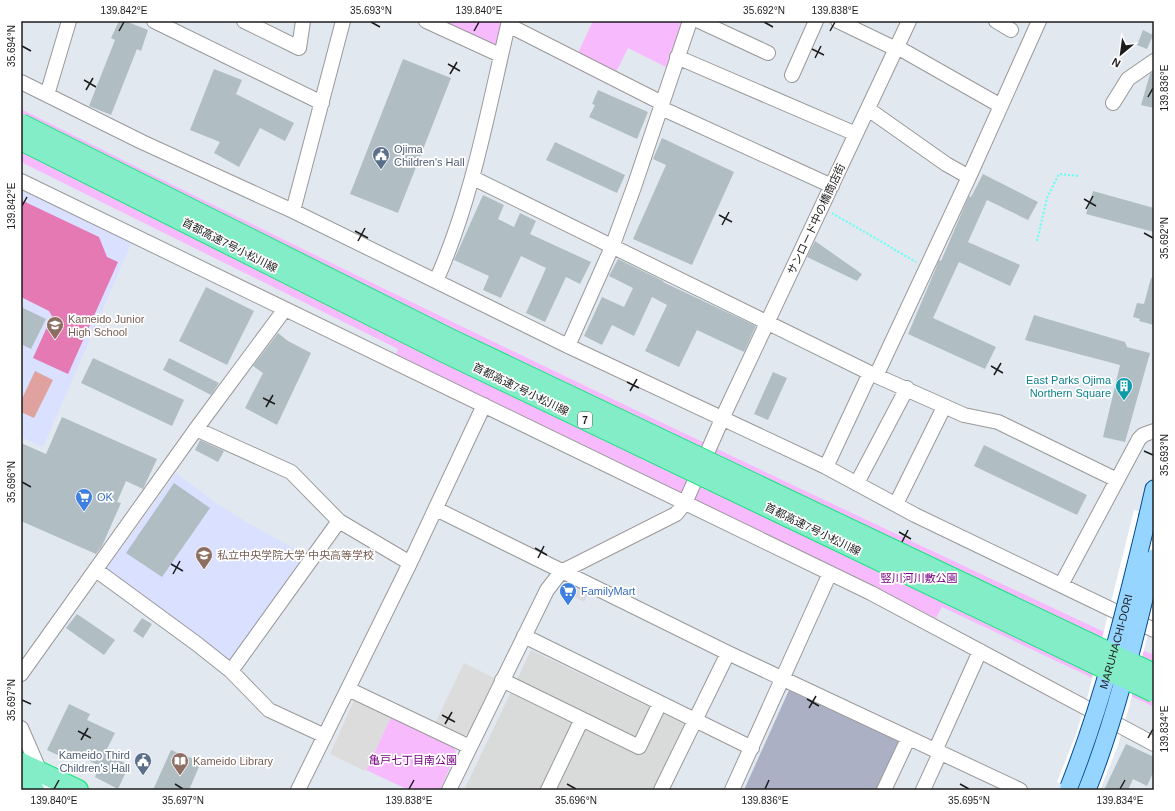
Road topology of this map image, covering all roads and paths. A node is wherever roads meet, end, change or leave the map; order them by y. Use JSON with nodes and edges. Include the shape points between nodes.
{"nodes":[{"id":1,"x":69,"y":21,"type":"edge"},
{"id":2,"x":154,"y":21,"type":"edge"},
{"id":3,"x":244,"y":21,"type":"edge"},
{"id":4,"x":303,"y":21,"type":"edge"},
{"id":5,"x":343,"y":21,"type":"edge"},
{"id":6,"x":426,"y":21,"type":"edge"},
{"id":7,"x":690,"y":21,"type":"edge"},
{"id":8,"x":699,"y":21,"type":"edge"},
{"id":9,"x":816,"y":21,"type":"edge"},
{"id":10,"x":838,"y":21,"type":"edge"},
{"id":11,"x":909,"y":21,"type":"edge"},
{"id":12,"x":996,"y":21,"type":"edge"},
{"id":13,"x":1039,"y":21,"type":"edge"},
{"id":14,"x":508,"y":23,"type":"edge"},
{"id":15,"x":266,"y":26,"type":"edge"},
{"id":16,"x":1011,"y":30,"type":"dead end"},
{"id":17,"x":896,"y":48,"type":"junction"},
{"id":18,"x":768,"y":53,"type":"dead end"},
{"id":19,"x":500,"y":55,"type":"junction"},
{"id":20,"x":677,"y":57,"type":"junction"},
{"id":21,"x":1154,"y":61,"type":"edge"},
{"id":22,"x":792,"y":75,"type":"dead end"},
{"id":23,"x":21,"y":82,"type":"edge"},
{"id":24,"x":47,"y":95,"type":"junction"},
{"id":25,"x":322,"y":103,"type":"junction"},
{"id":26,"x":1113,"y":103,"type":"dead end"},
{"id":27,"x":662,"y":106,"type":"junction"},
{"id":28,"x":1001,"y":106,"type":"junction"},
{"id":29,"x":868,"y":109,"type":"junction"},
{"id":30,"x":21,"y":124,"type":"edge"},
{"id":31,"x":856,"y":134,"type":"junction"},
{"id":32,"x":21,"y":140,"type":"edge"},
{"id":33,"x":1078,"y":176,"type":"dead end"},
{"id":34,"x":969,"y":177,"type":"junction"},
{"id":35,"x":473,"y":178,"type":"junction"},
{"id":36,"x":21,"y":181,"type":"edge"},
{"id":37,"x":832,"y":186,"type":"junction"},
{"id":38,"x":822,"y":207,"type":"junction"},
{"id":39,"x":293,"y":211,"type":"junction"},
{"id":40,"x":1037,"y":241,"type":"dead end"},
{"id":41,"x":612,"y":247,"type":"junction"},
{"id":42,"x":926,"y":267,"type":"junction"},
{"id":43,"x":436,"y":281,"type":"junction"},
{"id":44,"x":285,"y":309,"type":"junction"},
{"id":45,"x":767,"y":323,"type":"junction"},
{"id":46,"x":568,"y":346,"type":"junction"},
{"id":47,"x":873,"y":374,"type":"junction"},
{"id":48,"x":906,"y":388,"type":"junction"},
{"id":49,"x":484,"y":405,"type":"junction"},
{"id":50,"x":944,"y":407,"type":"junction"},
{"id":51,"x":723,"y":418,"type":"junction"},
{"id":52,"x":196,"y":429,"type":"junction"},
{"id":53,"x":1154,"y":431,"type":"edge"},
{"id":54,"x":826,"y":467,"type":"junction"},
{"id":55,"x":1117,"y":480,"type":"junction"},
{"id":56,"x":857,"y":483,"type":"junction"},
{"id":57,"x":1154,"y":489,"type":"edge"},
{"id":58,"x":684,"y":503,"type":"junction"},
{"id":59,"x":896,"y":504,"type":"junction"},
{"id":60,"x":436,"y":510,"type":"junction"},
{"id":61,"x":339,"y":521,"type":"junction"},
{"id":62,"x":1154,"y":558,"type":"edge"},
{"id":63,"x":410,"y":563,"type":"junction"},
{"id":64,"x":96,"y":570,"type":"junction"},
{"id":65,"x":561,"y":572,"type":"junction"},
{"id":66,"x":830,"y":574,"type":"junction"},
{"id":67,"x":1061,"y":585,"type":"junction"},
{"id":68,"x":1154,"y":630,"type":"edge"},
{"id":69,"x":524,"y":636,"type":"junction"},
{"id":70,"x":980,"y":651,"type":"junction"},
{"id":71,"x":728,"y":654,"type":"junction"},
{"id":72,"x":231,"y":671,"type":"junction"},
{"id":73,"x":21,"y":674,"type":"edge"},
{"id":74,"x":1154,"y":674,"type":"edge"},
{"id":75,"x":502,"y":680,"type":"junction"},
{"id":76,"x":782,"y":680,"type":"junction"},
{"id":77,"x":348,"y":689,"type":"junction"},
{"id":78,"x":1154,"y":692,"type":"edge"},
{"id":79,"x":660,"y":703,"type":"junction"},
{"id":80,"x":582,"y":719,"type":"junction"},
{"id":81,"x":694,"y":720,"type":"junction"},
{"id":82,"x":21,"y":728,"type":"edge"},
{"id":83,"x":325,"y":736,"type":"junction"},
{"id":84,"x":908,"y":739,"type":"junction"},
{"id":85,"x":1154,"y":744,"type":"edge"},
{"id":86,"x":470,"y":747,"type":"junction"},
{"id":87,"x":752,"y":748,"type":"junction"},
{"id":88,"x":938,"y":752,"type":"junction"},
{"id":89,"x":21,"y":763,"type":"edge"},
{"id":90,"x":21,"y":784,"type":"edge"},
{"id":91,"x":41,"y":784,"type":"edge"},
{"id":92,"x":1068,"y":788,"type":"edge"},
{"id":93,"x":78,"y":790,"type":"edge"},
{"id":94,"x":298,"y":790,"type":"edge"},
{"id":95,"x":449,"y":790,"type":"edge"},
{"id":96,"x":548,"y":790,"type":"edge"},
{"id":97,"x":661,"y":790,"type":"edge"},
{"id":98,"x":732,"y":790,"type":"edge"},
{"id":99,"x":884,"y":790,"type":"edge"},
{"id":100,"x":923,"y":790,"type":"edge"},
{"id":101,"x":1020,"y":790,"type":"edge"},
{"id":102,"x":1086,"y":790,"type":"edge"}],
"edges":[{"from":1,"to":24,"type":"street"},
{"from":2,"to":25,"type":"street"},
{"from":3,"to":15,"type":"street"},
{"from":4,"to":15,"type":"street","via":[[299,48]]},
{"from":5,"to":25,"type":"street"},
{"from":6,"to":19,"type":"street"},
{"from":7,"to":20,"type":"street"},
{"from":8,"to":18,"type":"street"},
{"from":9,"to":22,"type":"street"},
{"from":10,"to":17,"type":"street"},
{"from":11,"to":17,"type":"street","name":"サンロード中の橋商店街"},
{"from":12,"to":16,"type":"street"},
{"from":13,"to":28,"type":"street"},
{"from":14,"to":19,"type":"street"},
{"from":14,"to":27,"type":"street"},
{"from":17,"to":28,"type":"street"},
{"from":17,"to":29,"type":"street","name":"サンロード中の橋商店街"},
{"from":19,"to":35,"type":"street"},
{"from":20,"to":27,"type":"street"},
{"from":20,"to":31,"type":"street"},
{"from":21,"to":26,"type":"street","via":[[1128,79]]},
{"from":23,"to":24,"type":"street"},
{"from":24,"to":39,"type":"street"},
{"from":25,"to":39,"type":"street"},
{"from":27,"to":37,"type":"street"},
{"from":27,"to":41,"type":"street"},
{"from":28,"to":34,"type":"street"},
{"from":29,"to":31,"type":"street","name":"サンロード中の橋商店街"},
{"from":29,"to":34,"type":"street","via":[[946,164]]},
{"from":30,"to":74,"type":"highway","name":"首都高速7号小松川線","number":"7","bridge":true,"via":[[450,339]]},
{"from":31,"to":37,"type":"street","name":"サンロード中の橋商店街"},
{"from":32,"to":78,"type":"highway","name":"首都高速7号小松川線","number":"7","bridge":true,"via":[[444,352]]},
{"from":33,"to":40,"type":"path","via":[[1059,174],[1047,198]]},
{"from":34,"to":42,"type":"street"},
{"from":35,"to":41,"type":"street"},
{"from":35,"to":43,"type":"street","via":[[452,246]]},
{"from":36,"to":44,"type":"street"},
{"from":37,"to":38,"type":"street","name":"サンロード中の橋商店街"},
{"from":38,"to":42,"type":"path"},
{"from":38,"to":45,"type":"street","name":"サンロード中の橋商店街"},
{"from":39,"to":43,"type":"street"},
{"from":41,"to":45,"type":"street"},
{"from":41,"to":46,"type":"street"},
{"from":42,"to":47,"type":"street"},
{"from":43,"to":46,"type":"street"},
{"from":44,"to":49,"type":"street"},
{"from":44,"to":52,"type":"street"},
{"from":45,"to":47,"type":"street"},
{"from":45,"to":51,"type":"street","name":"サンロード中の橋商店街"},
{"from":46,"to":51,"type":"street"},
{"from":47,"to":48,"type":"street"},
{"from":47,"to":54,"type":"street"},
{"from":48,"to":50,"type":"street"},
{"from":48,"to":56,"type":"street"},
{"from":49,"to":58,"type":"street"},
{"from":49,"to":60,"type":"street"},
{"from":50,"to":55,"type":"street","via":[[964,415],[998,422]]},
{"from":50,"to":59,"type":"street"},
{"from":51,"to":54,"type":"street"},
{"from":51,"to":58,"type":"street","name":"サンロード中の橋商店街"},
{"from":52,"to":61,"type":"street","via":[[291,472]]},
{"from":52,"to":64,"type":"street"},
{"from":53,"to":55,"type":"street","via":[[1139,439]]},
{"from":54,"to":56,"type":"street"},
{"from":55,"to":67,"type":"street"},
{"from":56,"to":59,"type":"street"},
{"from":57,"to":92,"type":"main road","name":"MARUHACHI-DORI","bridge":true,"via":[[1117,642],[1100,700]]},
{"from":58,"to":65,"type":"street","via":[[676,514]]},
{"from":58,"to":66,"type":"street"},
{"from":59,"to":67,"type":"street"},
{"from":60,"to":63,"type":"street"},
{"from":60,"to":65,"type":"street"},
{"from":61,"to":63,"type":"street"},
{"from":61,"to":72,"type":"street"},
{"from":62,"to":102,"type":"main road","name":"MARUHACHI-DORI","bridge":true,"via":[[1116,707]]},
{"from":63,"to":77,"type":"street"},
{"from":64,"to":72,"type":"street"},
{"from":64,"to":73,"type":"street"},
{"from":65,"to":69,"type":"street","via":[[547,590]]},
{"from":65,"to":71,"type":"street"},
{"from":66,"to":70,"type":"street"},
{"from":66,"to":76,"type":"street"},
{"from":67,"to":68,"type":"street"},
{"from":69,"to":75,"type":"street"},
{"from":69,"to":79,"type":"street"},
{"from":70,"to":85,"type":"street"},
{"from":70,"to":88,"type":"street"},
{"from":71,"to":76,"type":"street"},
{"from":71,"to":81,"type":"street"},
{"from":72,"to":83,"type":"street","via":[[269,710]]},
{"from":75,"to":80,"type":"street"},
{"from":75,"to":86,"type":"street"},
{"from":76,"to":84,"type":"street"},
{"from":76,"to":87,"type":"street"},
{"from":77,"to":83,"type":"street"},
{"from":77,"to":86,"type":"street"},
{"from":79,"to":80,"type":"street","via":[[639,747]]},
{"from":79,"to":81,"type":"street"},
{"from":80,"to":96,"type":"street"},
{"from":81,"to":87,"type":"street"},
{"from":81,"to":97,"type":"street"},
{"from":82,"to":91,"type":"street"},
{"from":83,"to":94,"type":"street"},
{"from":84,"to":88,"type":"street"},
{"from":84,"to":99,"type":"street"},
{"from":86,"to":95,"type":"street"},
{"from":87,"to":98,"type":"street"},
{"from":88,"to":100,"type":"street"},
{"from":88,"to":101,"type":"street"},
{"from":89,"to":91,"type":"highway"},
{"from":90,"to":91,"type":"highway"},
{"from":91,"to":93,"type":"highway"}]}
